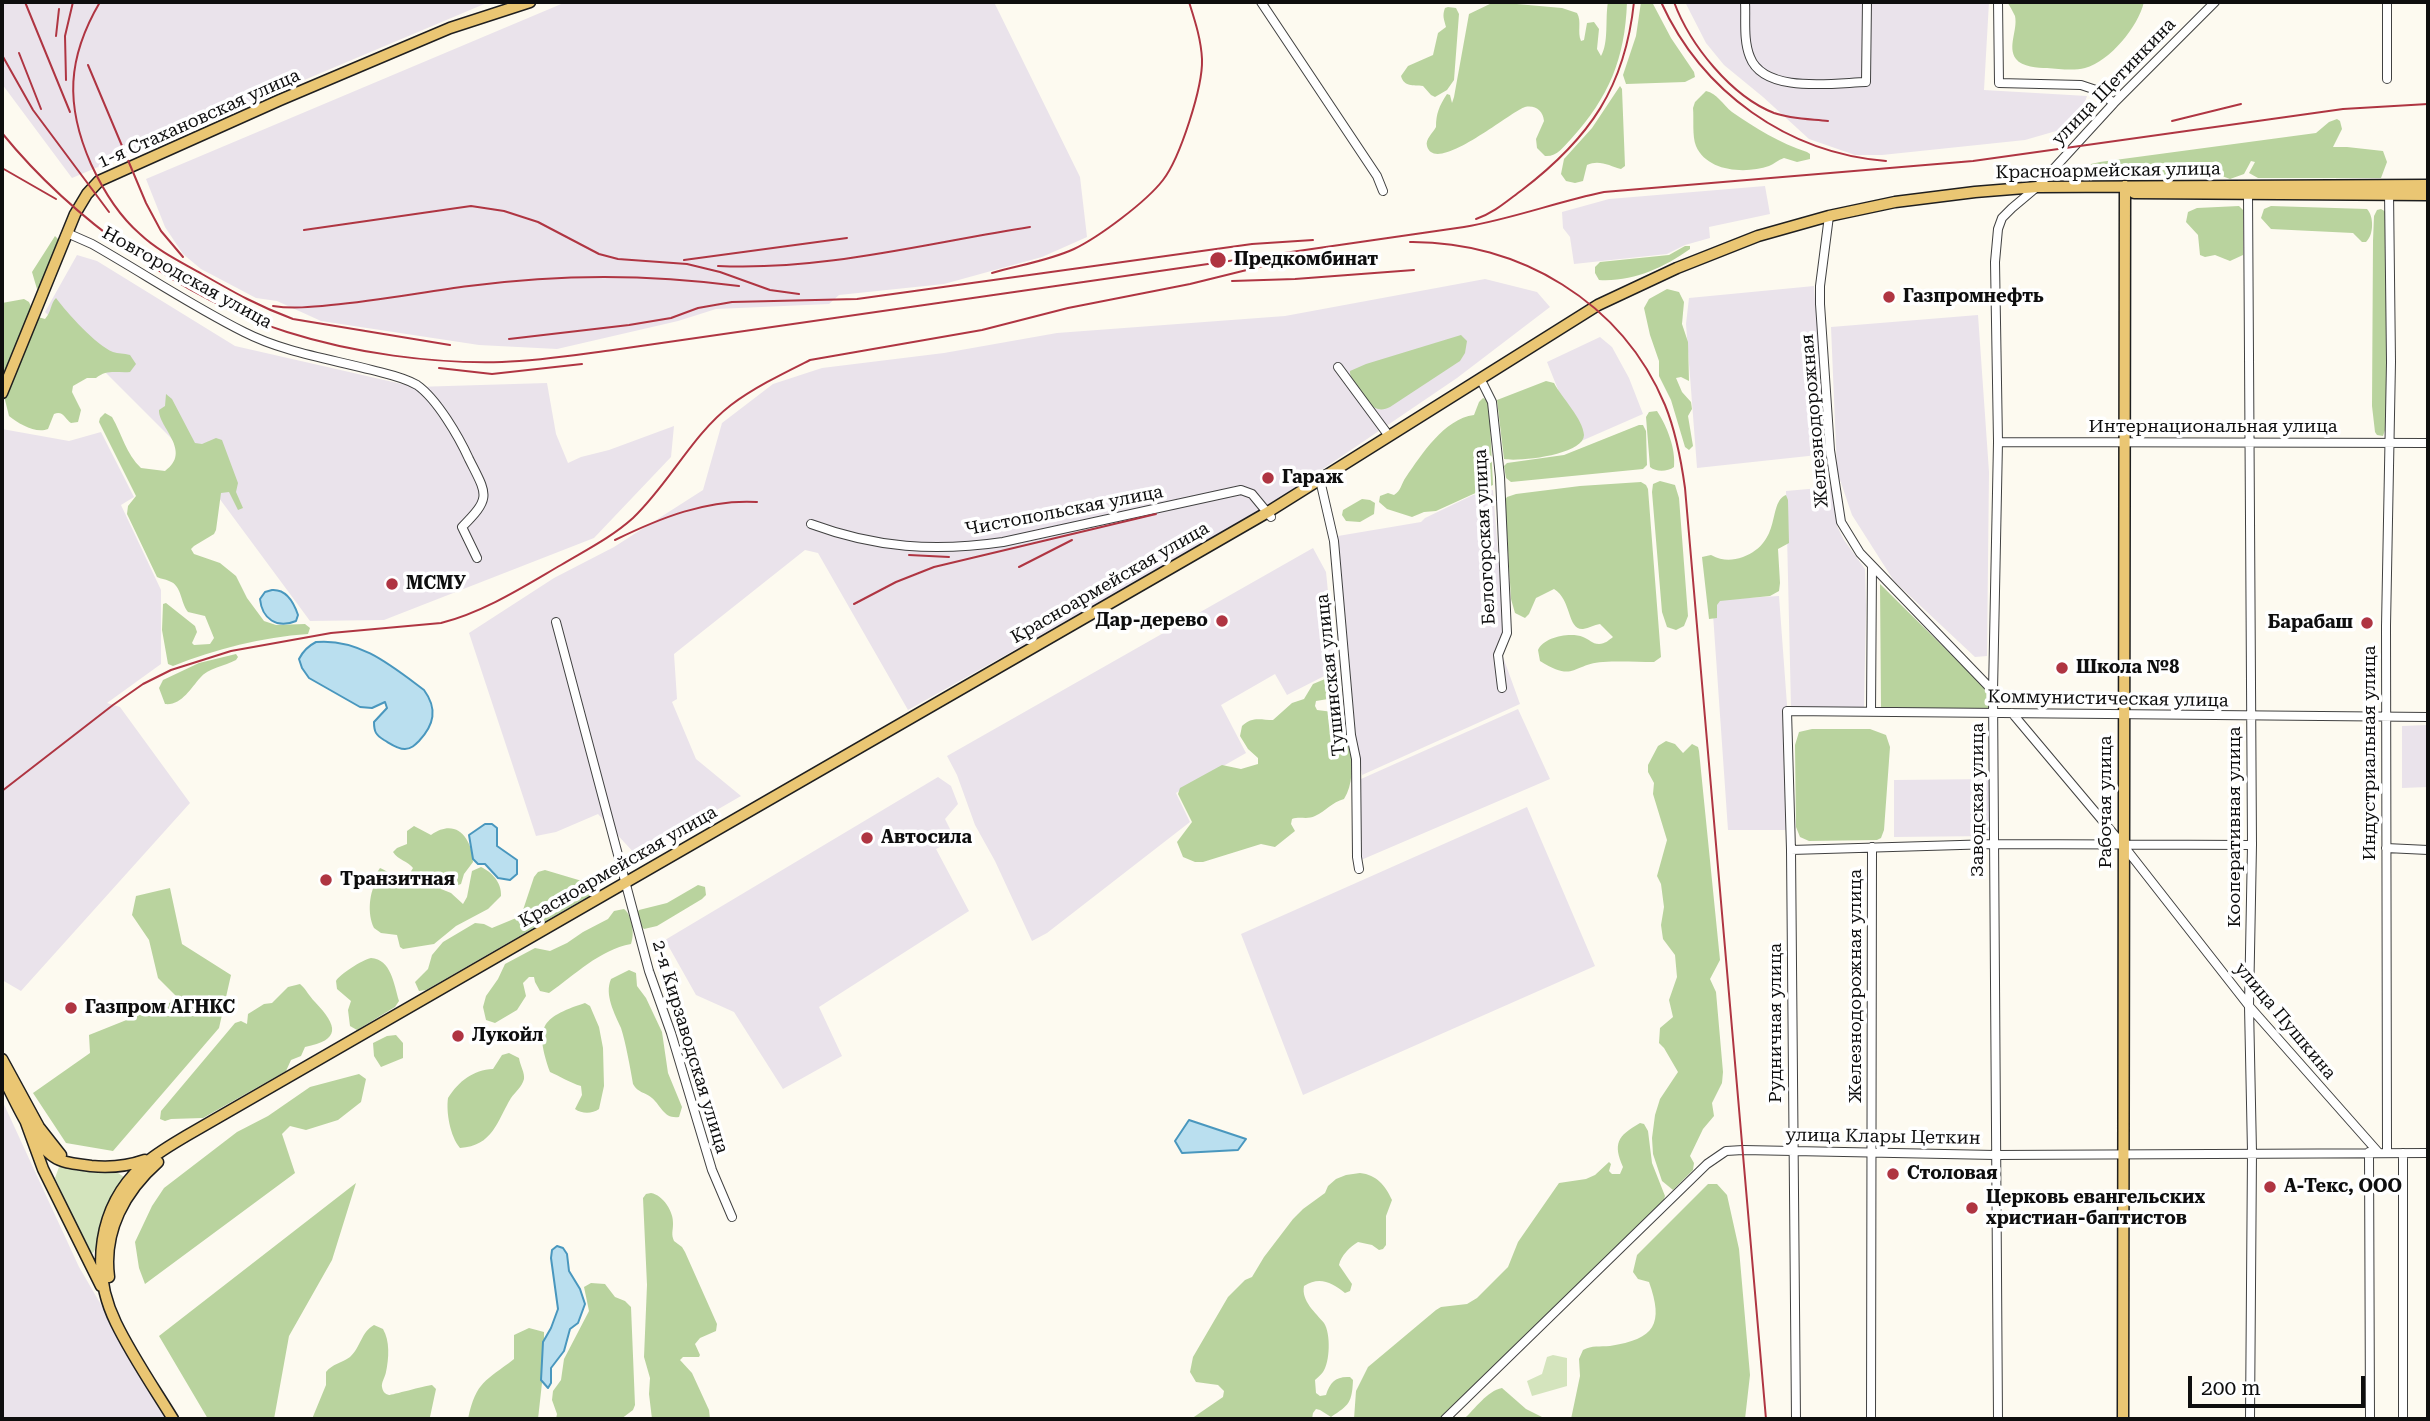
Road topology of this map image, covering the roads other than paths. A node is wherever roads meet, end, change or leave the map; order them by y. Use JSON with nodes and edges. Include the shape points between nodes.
{"nodes":[{"id":1,"x":530,"y":2,"type":"edge"},
{"id":2,"x":1261,"y":2,"type":"edge"},
{"id":3,"x":1745,"y":2,"type":"edge"},
{"id":4,"x":1867,"y":2,"type":"edge"},
{"id":5,"x":1998,"y":2,"type":"edge"},
{"id":6,"x":2215,"y":2,"type":"edge"},
{"id":7,"x":2387,"y":2,"type":"edge"},
{"id":8,"x":2387,"y":79,"type":"dead end"},
{"id":9,"x":2114,"y":103,"type":"junction"},
{"id":10,"x":2428,"y":185,"type":"edge"},
{"id":11,"x":2124,"y":189,"type":"junction"},
{"id":12,"x":2032,"y":190,"type":"junction"},
{"id":13,"x":2390,"y":190,"type":"junction"},
{"id":14,"x":1383,"y":191,"type":"dead end"},
{"id":15,"x":2248,"y":194,"type":"junction"},
{"id":16,"x":2428,"y":195,"type":"edge"},
{"id":17,"x":1829,"y":219,"type":"junction"},
{"id":18,"x":67,"y":233,"type":"junction"},
{"id":19,"x":1338,"y":367,"type":"dead end"},
{"id":20,"x":1483,"y":384,"type":"junction"},
{"id":21,"x":2,"y":393,"type":"edge"},
{"id":22,"x":1389,"y":436,"type":"junction"},
{"id":23,"x":1998,"y":442,"type":"junction"},
{"id":24,"x":2124,"y":442,"type":"junction"},
{"id":25,"x":2250,"y":442,"type":"junction"},
{"id":26,"x":2389,"y":443,"type":"junction"},
{"id":27,"x":2428,"y":443,"type":"edge"},
{"id":28,"x":1321,"y":483,"type":"junction"},
{"id":29,"x":1269,"y":515,"type":"junction"},
{"id":30,"x":811,"y":524,"type":"dead end"},
{"id":31,"x":477,"y":558,"type":"dead end"},
{"id":32,"x":1872,"y":566,"type":"junction"},
{"id":33,"x":556,"y":621,"type":"dead end"},
{"id":34,"x":1502,"y":688,"type":"dead end"},
{"id":35,"x":1993,"y":691,"type":"junction"},
{"id":36,"x":1787,"y":711,"type":"joint"},
{"id":37,"x":1871,"y":712,"type":"junction"},
{"id":38,"x":1993,"y":713,"type":"junction"},
{"id":39,"x":2012,"y":713,"type":"junction"},
{"id":40,"x":2124,"y":716,"type":"junction"},
{"id":41,"x":2251,"y":716,"type":"junction"},
{"id":42,"x":2386,"y":716,"type":"junction"},
{"id":43,"x":2428,"y":716,"type":"edge"},
{"id":44,"x":1994,"y":844,"type":"junction"},
{"id":45,"x":2123,"y":845,"type":"junction"},
{"id":46,"x":2252,"y":845,"type":"junction"},
{"id":47,"x":1872,"y":847,"type":"junction"},
{"id":48,"x":2386,"y":848,"type":"junction"},
{"id":49,"x":1791,"y":850,"type":"junction"},
{"id":50,"x":2428,"y":850,"type":"edge"},
{"id":51,"x":1359,"y":869,"type":"dead end"},
{"id":52,"x":626,"y":886,"type":"junction"},
{"id":53,"x":2249,"y":1006,"type":"junction"},
{"id":54,"x":2,"y":1059,"type":"edge"},
{"id":55,"x":2,"y":1075,"type":"edge"},
{"id":56,"x":24,"y":1117,"type":"junction"},
{"id":57,"x":1792,"y":1151,"type":"junction"},
{"id":58,"x":2252,"y":1152,"type":"junction"},
{"id":59,"x":2378,"y":1152,"type":"junction"},
{"id":60,"x":1870,"y":1153,"type":"junction"},
{"id":61,"x":2403,"y":1153,"type":"junction"},
{"id":62,"x":2428,"y":1153,"type":"edge"},
{"id":63,"x":2123,"y":1154,"type":"junction"},
{"id":64,"x":56,"y":1155,"type":"junction"},
{"id":65,"x":1995,"y":1155,"type":"junction"},
{"id":66,"x":152,"y":1162,"type":"junction"},
{"id":67,"x":123,"y":1166,"type":"junction"},
{"id":68,"x":140,"y":1168,"type":"junction"},
{"id":69,"x":56,"y":1193,"type":"junction"},
{"id":70,"x":732,"y":1217,"type":"dead end"},
{"id":71,"x":101,"y":1252,"type":"junction"},
{"id":72,"x":87,"y":1258,"type":"junction"},
{"id":73,"x":105,"y":1291,"type":"junction"},
{"id":74,"x":117,"y":1308,"type":"junction"},
{"id":75,"x":173,"y":1419,"type":"edge"},
{"id":76,"x":181,"y":1419,"type":"edge"},
{"id":77,"x":1445,"y":1419,"type":"edge"},
{"id":78,"x":1796,"y":1419,"type":"edge"},
{"id":79,"x":1871,"y":1419,"type":"edge"},
{"id":80,"x":1998,"y":1419,"type":"edge"},
{"id":81,"x":2123,"y":1419,"type":"edge"},
{"id":82,"x":2250,"y":1419,"type":"edge"},
{"id":83,"x":2370,"y":1419,"type":"edge"},
{"id":84,"x":2403,"y":1419,"type":"edge"}],
"edges":[{"from":1,"to":18,"type":"main road","name":"1-я Стахановская улица","via":[[432,36],[111,175],[87,194]]},
{"from":2,"to":14,"type":"street"},
{"from":3,"to":4,"type":"street","via":[[1748,54],[1756,69],[1766,77],[1794,83],[1866,82]]},
{"from":5,"to":9,"type":"street","via":[[1999,83],[2081,85]]},
{"from":6,"to":9,"type":"street","name":"улица Щетинкина"},
{"from":7,"to":8,"type":"street"},
{"from":9,"to":12,"type":"street","name":"улица Щетинкина"},
{"from":10,"to":13,"type":"main road","name":"Красноармейская улица"},
{"from":11,"to":12,"type":"main road","name":"Красноармейская улица"},
{"from":11,"to":13,"type":"main road","name":"Красноармейская улица"},
{"from":11,"to":15,"type":"main road","name":"Красноармейская улица"},
{"from":11,"to":24,"type":"main road","name":"Рабочая улица"},
{"from":12,"to":17,"type":"main road","name":"Красноармейская улица"},
{"from":12,"to":23,"type":"street","name":"Заводская улица","via":[[2002,218],[1998,229]]},
{"from":13,"to":15,"type":"main road","name":"Красноармейская улица"},
{"from":13,"to":16,"type":"main road","name":"Красноармейская улица"},
{"from":13,"to":26,"type":"street","name":"Индустриальная улица"},
{"from":15,"to":25,"type":"street","name":"Кооперативная улица"},
{"from":17,"to":20,"type":"main road","name":"Красноармейская улица","via":[[1748,246],[1630,297]]},
{"from":17,"to":22,"type":"main road","name":"Красноармейская улица","via":[[1719,250],[1604,302]]},
{"from":17,"to":32,"type":"street","name":"Железнодорожная","via":[[1820,286],[1830,450],[1841,522]]},
{"from":18,"to":21,"type":"main road","name":"1-я Стахановская улица"},
{"from":18,"to":31,"type":"street","name":"Новгородская улица","via":[[246,333],[396,377],[421,389],[463,445],[484,488],[485,500],[462,527]]},
{"from":19,"to":22,"type":"street"},
{"from":20,"to":28,"type":"main road","name":"Красноармейская улица"},
{"from":20,"to":34,"type":"street","name":"Белогорская улица","via":[[1492,402],[1500,477],[1507,633],[1498,655]]},
{"from":22,"to":28,"type":"main road","name":"Красноармейская улица"},
{"from":23,"to":24,"type":"street","name":"Интернациональная улица"},
{"from":23,"to":35,"type":"street","name":"Заводская улица"},
{"from":24,"to":25,"type":"street","name":"Интернациональная улица"},
{"from":24,"to":40,"type":"main road","name":"Рабочая улица"},
{"from":25,"to":26,"type":"street","name":"Интернациональная улица"},
{"from":25,"to":41,"type":"street","name":"Кооперативная улица"},
{"from":26,"to":27,"type":"street","name":"Интернациональная улица"},
{"from":26,"to":42,"type":"street","name":"Индустриальная улица"},
{"from":28,"to":29,"type":"main road","name":"Красноармейская улица"},
{"from":28,"to":51,"type":"street","name":"Тушинская улица","via":[[1334,541],[1355,752]]},
{"from":29,"to":30,"type":"street","name":"Чистопольская улица","via":[[1252,494],[1241,490],[1003,542],[938,549],[878,544]]},
{"from":29,"to":52,"type":"main road","name":"Красноармейская улица"},
{"from":32,"to":35,"type":"street","name":"Железнодорожная"},
{"from":32,"to":37,"type":"street"},
{"from":33,"to":52,"type":"street"},
{"from":35,"to":38,"type":"street","name":"Заводская улица"},
{"from":36,"to":37,"type":"street","name":"Коммунистическая улица"},
{"from":36,"to":49,"type":"street","name":"Рудничная улица"},
{"from":37,"to":38,"type":"street","name":"Коммунистическая улица"},
{"from":38,"to":39,"type":"street","name":"Коммунистическая улица"},
{"from":38,"to":44,"type":"street","name":"Заводская улица"},
{"from":39,"to":40,"type":"street","name":"Коммунистическая улица"},
{"from":39,"to":45,"type":"street","name":"улица Пушкина"},
{"from":40,"to":41,"type":"street","name":"Коммунистическая улица"},
{"from":40,"to":45,"type":"main road","name":"Рабочая улица"},
{"from":41,"to":42,"type":"street","name":"Коммунистическая улица"},
{"from":41,"to":46,"type":"street","name":"Кооперативная улица"},
{"from":42,"to":43,"type":"street","name":"Коммунистическая улица"},
{"from":42,"to":48,"type":"street","name":"Индустриальная улица"},
{"from":44,"to":45,"type":"street"},
{"from":44,"to":47,"type":"street"},
{"from":44,"to":65,"type":"street","name":"Заводская улица"},
{"from":45,"to":46,"type":"street"},
{"from":45,"to":53,"type":"street","name":"улица Пушкина"},
{"from":45,"to":63,"type":"main road","name":"Рабочая улица"},
{"from":46,"to":53,"type":"street","name":"Кооперативная улица"},
{"from":47,"to":49,"type":"street"},
{"from":47,"to":60,"type":"street","name":"Железнодорожная улица"},
{"from":48,"to":50,"type":"street"},
{"from":48,"to":59,"type":"street","name":"Индустриальная улица"},
{"from":49,"to":57,"type":"street","name":"Рудничная улица"},
{"from":52,"to":66,"type":"main road","name":"Красноармейская улица","via":[[186,1136]]},
{"from":52,"to":70,"type":"street","name":"2-я Кирзаводская улица","via":[[712,1170]]},
{"from":53,"to":58,"type":"street","name":"Кооперативная улица"},
{"from":53,"to":59,"type":"street","name":"улица Пушкина"},
{"from":54,"to":64,"type":"main road"},
{"from":55,"to":56,"type":"main road"},
{"from":56,"to":64,"type":"main road","via":[[40,1142]]},
{"from":56,"to":69,"type":"main road"},
{"from":57,"to":60,"type":"street","name":"улица Клары Цеткин"},
{"from":57,"to":77,"type":"street","name":"улица Клары Цеткин","via":[[1731,1150],[1712,1159]]},
{"from":57,"to":78,"type":"street","name":"Рудничная улица"},
{"from":58,"to":59,"type":"street","name":"улица Клары Цеткин"},
{"from":58,"to":63,"type":"street","name":"улица Клары Цеткин"},
{"from":58,"to":82,"type":"street","name":"Кооперативная улица"},
{"from":59,"to":61,"type":"street","name":"улица Клары Цеткин"},
{"from":59,"to":83,"type":"street","name":"Индустриальная улица"},
{"from":60,"to":65,"type":"street","name":"улица Клары Цеткин"},
{"from":60,"to":79,"type":"street","name":"Железнодорожная улица"},
{"from":61,"to":62,"type":"street","name":"улица Клары Цеткин"},
{"from":61,"to":84,"type":"street"},
{"from":63,"to":65,"type":"street","name":"улица Клары Цеткин"},
{"from":63,"to":81,"type":"main road","name":"Рабочая улица"},
{"from":64,"to":67,"type":"main road","via":[[94,1166]]},
{"from":64,"to":69,"type":"main road","via":[[50,1171]]},
{"from":65,"to":80,"type":"street","name":"Заводская улица"},
{"from":66,"to":67,"type":"main road"},
{"from":66,"to":68,"type":"main road","name":"Красноармейская улица"},
{"from":66,"to":74,"type":"main road","name":"Красноармейская улица","via":[[127,1197],[111,1232],[108,1270]]},
{"from":67,"to":68,"type":"main road"},
{"from":68,"to":71,"type":"main road","name":"Красноармейская улица","via":[[114,1203]]},
{"from":69,"to":72,"type":"main road"},
{"from":71,"to":72,"type":"main road"},
{"from":71,"to":73,"type":"main road","name":"Красноармейская улица"},
{"from":72,"to":73,"type":"main road"},
{"from":73,"to":74,"type":"main road"},
{"from":73,"to":75,"type":"main road","name":"Красноармейская улица","via":[[116,1323]]},
{"from":74,"to":76,"type":"main road","name":"Красноармейская улица"}]}
